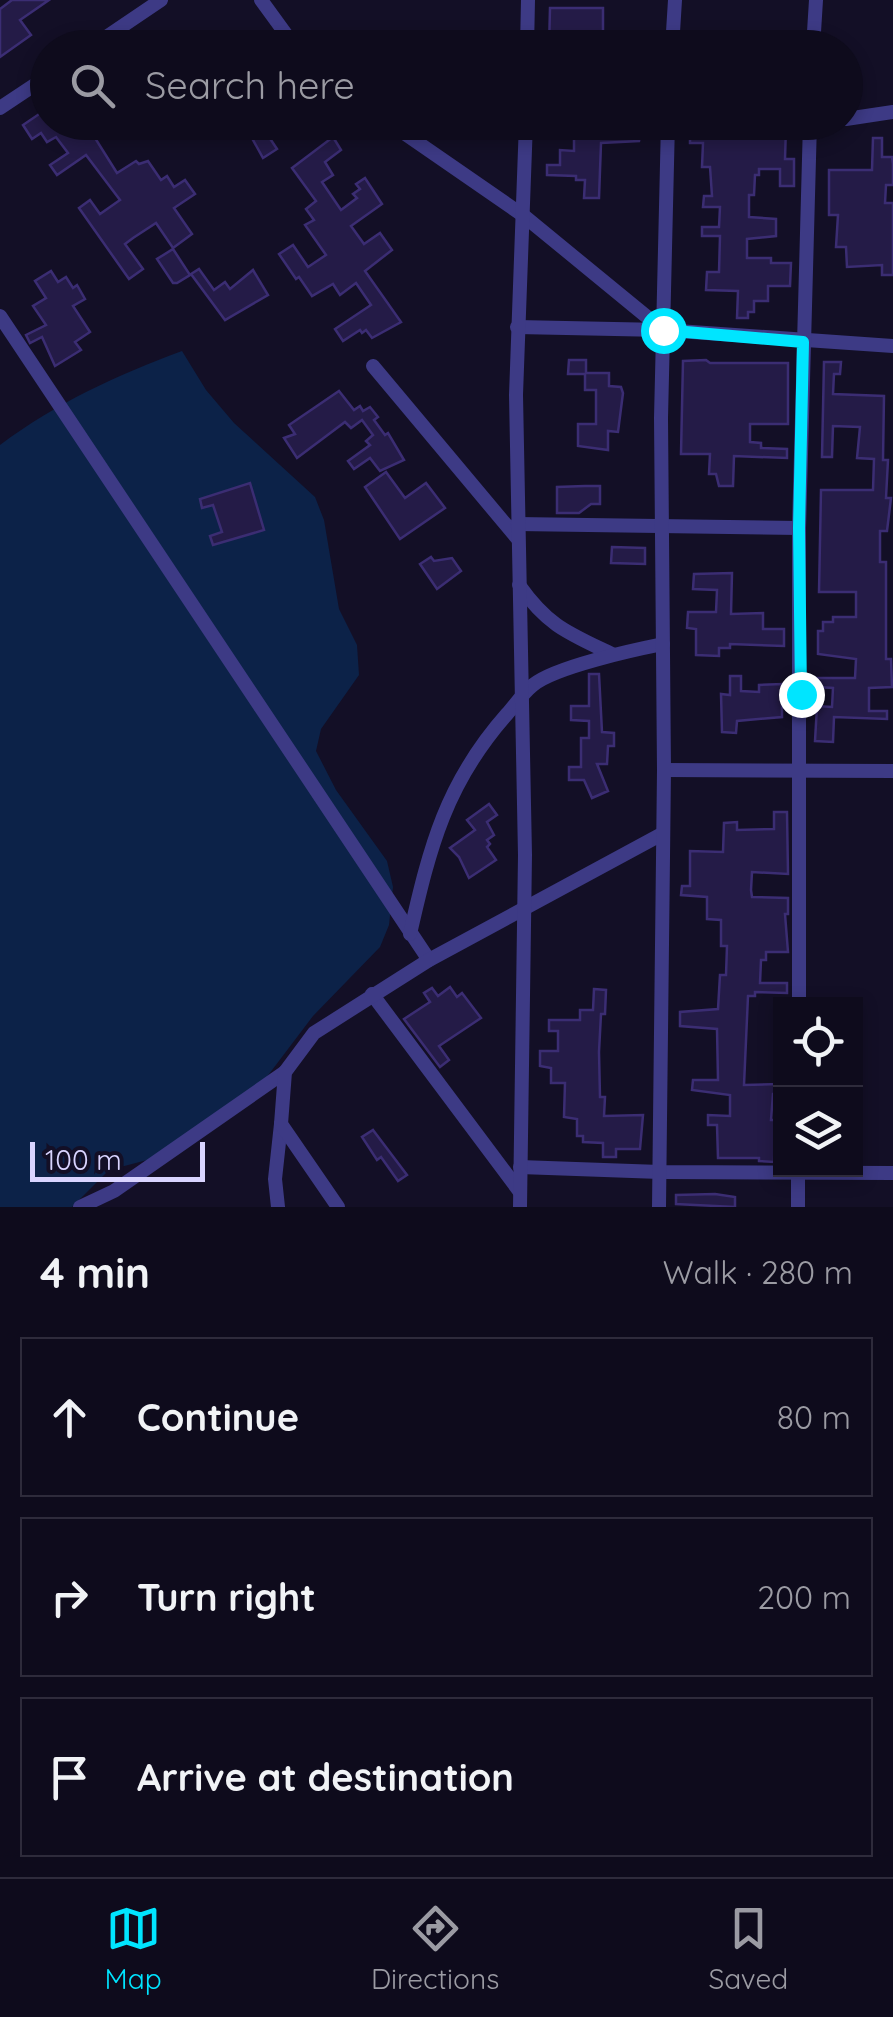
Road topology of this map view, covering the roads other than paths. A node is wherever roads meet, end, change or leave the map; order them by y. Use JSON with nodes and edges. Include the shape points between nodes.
{"nodes":[{"id":1,"x":161,"y":0,"type":"edge"},
{"id":2,"x":261,"y":0,"type":"edge"},
{"id":3,"x":528,"y":0,"type":"edge"},
{"id":4,"x":675,"y":0,"type":"edge"},
{"id":5,"x":816,"y":0,"type":"edge"},
{"id":6,"x":117,"y":30,"type":"edge"},
{"id":7,"x":283,"y":30,"type":"edge"},
{"id":8,"x":527,"y":30,"type":"edge"},
{"id":9,"x":673,"y":30,"type":"edge"},
{"id":10,"x":815,"y":30,"type":"edge"},
{"id":11,"x":30,"y":88,"type":"edge"},
{"id":12,"x":0,"y":108,"type":"edge"},
{"id":13,"x":893,"y":112,"type":"edge"},
{"id":14,"x":863,"y":116,"type":"edge"},
{"id":15,"x":414,"y":140,"type":"edge"},
{"id":16,"x":526,"y":140,"type":"edge"},
{"id":17,"x":668,"y":140,"type":"edge"},
{"id":18,"x":812,"y":140,"type":"edge"},
{"id":19,"x":524,"y":216,"type":"junction"},
{"id":20,"x":0,"y":316,"type":"edge"},
{"id":21,"x":517,"y":327,"type":"junction"},
{"id":22,"x":663,"y":330,"type":"junction"},
{"id":23,"x":803,"y":342,"type":"junction"},
{"id":24,"x":893,"y":346,"type":"edge"},
{"id":25,"x":373,"y":366,"type":"dead end"},
{"id":26,"x":662,"y":526,"type":"junction"},
{"id":27,"x":799,"y":528,"type":"junction"},
{"id":28,"x":517,"y":531,"type":"junction"},
{"id":29,"x":518,"y":585,"type":"junction"},
{"id":30,"x":663,"y":644,"type":"junction"},
{"id":31,"x":612,"y":654,"type":"junction"},
{"id":32,"x":521,"y":698,"type":"junction"},
{"id":33,"x":664,"y":770,"type":"junction"},
{"id":34,"x":799,"y":770,"type":"junction"},
{"id":35,"x":893,"y":771,"type":"edge"},
{"id":36,"x":662,"y":834,"type":"junction"},
{"id":37,"x":525,"y":905,"type":"junction"},
{"id":38,"x":410,"y":934,"type":"junction"},
{"id":39,"x":429,"y":960,"type":"junction"},
{"id":40,"x":372,"y":994,"type":"junction"},
{"id":41,"x":799,"y":997,"type":"edge"},
{"id":42,"x":285,"y":1072,"type":"junction"},
{"id":43,"x":281,"y":1124,"type":"junction"},
{"id":44,"x":520,"y":1167,"type":"junction"},
{"id":45,"x":773,"y":1170,"type":"edge"},
{"id":46,"x":660,"y":1172,"type":"junction"},
{"id":47,"x":863,"y":1172,"type":"edge"},
{"id":48,"x":893,"y":1173,"type":"edge"},
{"id":49,"x":798,"y":1177,"type":"edge"},
{"id":50,"x":520,"y":1199,"type":"edge"},
{"id":51,"x":80,"y":1207,"type":"edge"},
{"id":52,"x":278,"y":1207,"type":"edge"},
{"id":53,"x":338,"y":1207,"type":"edge"},
{"id":54,"x":659,"y":1207,"type":"edge"},
{"id":55,"x":798,"y":1207,"type":"edge"}],
"edges":[{"from":1,"to":6,"type":"street"},
{"from":2,"to":7,"type":"street"},
{"from":3,"to":8,"type":"street"},
{"from":4,"to":9,"type":"street"},
{"from":5,"to":10,"type":"street"},
{"from":11,"to":12,"type":"street"},
{"from":13,"to":14,"type":"street"},
{"from":15,"to":19,"type":"street"},
{"from":16,"to":19,"type":"street"},
{"from":17,"to":22,"type":"street"},
{"from":18,"to":23,"type":"street"},
{"from":19,"to":21,"type":"street"},
{"from":19,"to":22,"type":"street"},
{"from":20,"to":38,"type":"street"},
{"from":21,"to":22,"type":"street"},
{"from":21,"to":28,"type":"street"},
{"from":22,"to":23,"type":"street"},
{"from":22,"to":26,"type":"street"},
{"from":23,"to":24,"type":"street"},
{"from":23,"to":27,"type":"street"},
{"from":25,"to":28,"type":"street"},
{"from":26,"to":27,"type":"street"},
{"from":26,"to":28,"type":"street"},
{"from":26,"to":30,"type":"street"},
{"from":27,"to":34,"type":"street"},
{"from":28,"to":29,"type":"street"},
{"from":29,"to":31,"type":"street","via":[[539,613]]},
{"from":29,"to":32,"type":"street"},
{"from":30,"to":31,"type":"street"},
{"from":30,"to":33,"type":"street"},
{"from":31,"to":32,"type":"street","via":[[534,683]]},
{"from":32,"to":37,"type":"street"},
{"from":32,"to":38,"type":"street","via":[[461,774],[426,864]]},
{"from":33,"to":34,"type":"street"},
{"from":33,"to":36,"type":"street"},
{"from":34,"to":35,"type":"street"},
{"from":34,"to":41,"type":"street"},
{"from":36,"to":37,"type":"street"},
{"from":36,"to":46,"type":"street"},
{"from":37,"to":39,"type":"street"},
{"from":37,"to":44,"type":"street"},
{"from":38,"to":39,"type":"street"},
{"from":39,"to":40,"type":"street"},
{"from":40,"to":42,"type":"street","via":[[314,1033]]},
{"from":40,"to":50,"type":"street"},
{"from":42,"to":43,"type":"street"},
{"from":42,"to":51,"type":"street","via":[[114,1191]]},
{"from":43,"to":52,"type":"street"},
{"from":43,"to":53,"type":"street"},
{"from":44,"to":46,"type":"street"},
{"from":44,"to":50,"type":"street"},
{"from":45,"to":46,"type":"street"},
{"from":46,"to":54,"type":"street"},
{"from":47,"to":48,"type":"street"},
{"from":49,"to":55,"type":"street"}]}
